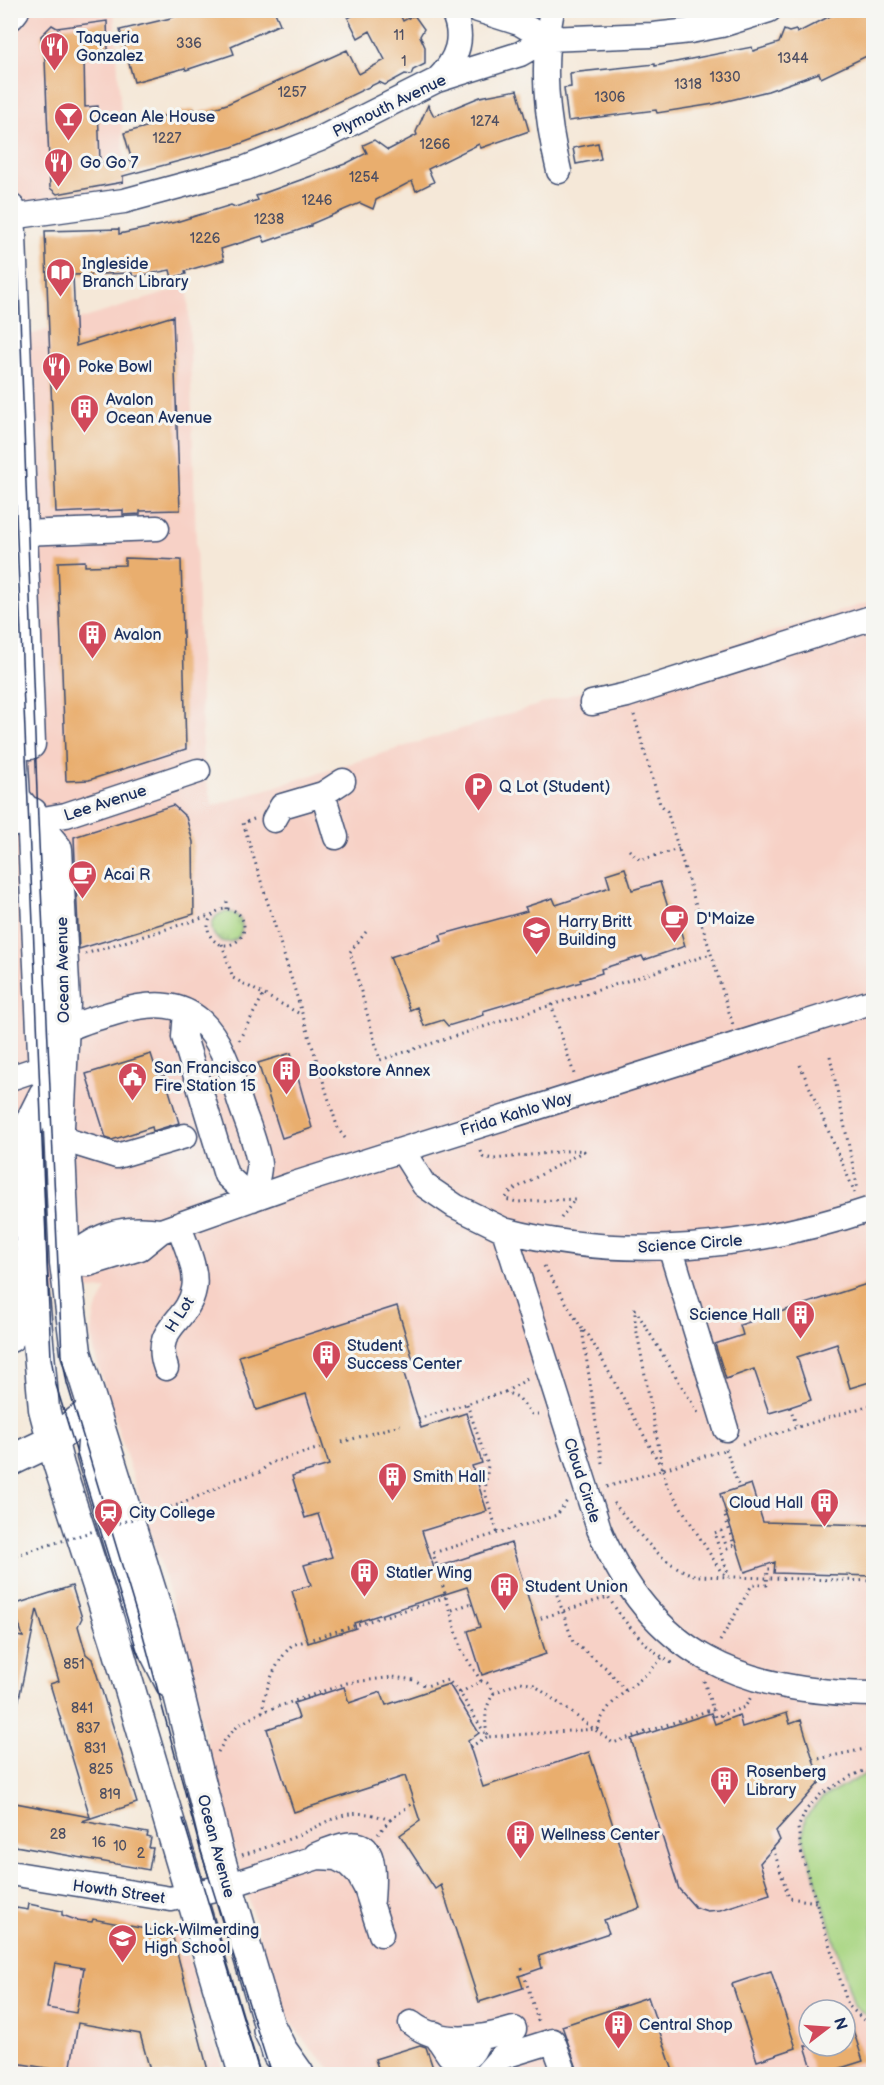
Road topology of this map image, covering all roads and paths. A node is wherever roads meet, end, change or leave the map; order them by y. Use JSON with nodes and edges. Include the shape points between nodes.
{"nodes":[{"id":1,"x":14,"y":10,"type":"edge"},
{"id":2,"x":31,"y":10,"type":"edge"},
{"id":3,"x":452,"y":10,"type":"edge"},
{"id":4,"x":478,"y":10,"type":"edge"},
{"id":5,"x":552,"y":10,"type":"edge"},
{"id":6,"x":769,"y":10,"type":"edge"},
{"id":7,"x":10,"y":15,"type":"edge"},
{"id":8,"x":10,"y":21,"type":"edge"},
{"id":9,"x":546,"y":39,"type":"junction"},
{"id":10,"x":437,"y":80,"type":"junction"},
{"id":11,"x":559,"y":171,"type":"dead end"},
{"id":12,"x":10,"y":209,"type":"edge"},
{"id":13,"x":11,"y":217,"type":"edge"},
{"id":14,"x":12,"y":318,"type":"edge"},
{"id":15,"x":19,"y":467,"type":"junction"},
{"id":16,"x":10,"y":503,"type":"edge"},
{"id":17,"x":157,"y":528,"type":"dead end"},
{"id":18,"x":21,"y":532,"type":"junction"},
{"id":19,"x":17,"y":565,"type":"edge"},
{"id":20,"x":873,"y":617,"type":"edge"},
{"id":21,"x":627,"y":695,"type":"junction"},
{"id":22,"x":592,"y":703,"type":"dead end"},
{"id":23,"x":10,"y":714,"type":"edge"},
{"id":24,"x":198,"y":771,"type":"dead end"},
{"id":25,"x":344,"y":781,"type":"dead end"},
{"id":26,"x":323,"y":794,"type":"junction"},
{"id":27,"x":265,"y":816,"type":"joint"},
{"id":28,"x":22,"y":823,"type":"edge"},
{"id":29,"x":336,"y":837,"type":"dead end"},
{"id":30,"x":679,"y":849,"type":"junction"},
{"id":31,"x":629,"y":850,"type":"dead end"},
{"id":32,"x":227,"y":898,"type":"dead end"},
{"id":33,"x":226,"y":909,"type":"junction"},
{"id":34,"x":211,"y":919,"type":"junction"},
{"id":35,"x":366,"y":932,"type":"dead end"},
{"id":36,"x":222,"y":944,"type":"junction"},
{"id":37,"x":711,"y":954,"type":"junction"},
{"id":38,"x":75,"y":957,"type":"dead end"},
{"id":39,"x":264,"y":994,"type":"junction"},
{"id":40,"x":873,"y":1001,"type":"edge"},
{"id":41,"x":551,"y":1004,"type":"junction"},
{"id":42,"x":186,"y":1012,"type":"junction"},
{"id":43,"x":302,"y":1015,"type":"junction"},
{"id":44,"x":63,"y":1032,"type":"junction"},
{"id":45,"x":237,"y":1044,"type":"dead end"},
{"id":46,"x":738,"y":1044,"type":"junction"},
{"id":47,"x":830,"y":1056,"type":"dead end"},
{"id":48,"x":800,"y":1065,"type":"dead end"},
{"id":49,"x":10,"y":1077,"type":"edge"},
{"id":50,"x":44,"y":1081,"type":"junction"},
{"id":51,"x":580,"y":1093,"type":"junction"},
{"id":52,"x":59,"y":1133,"type":"junction"},
{"id":53,"x":185,"y":1136,"type":"dead end"},
{"id":54,"x":345,"y":1138,"type":"dead end"},
{"id":55,"x":402,"y":1150,"type":"junction"},
{"id":56,"x":481,"y":1150,"type":"dead end"},
{"id":57,"x":19,"y":1173,"type":"edge"},
{"id":58,"x":252,"y":1199,"type":"junction"},
{"id":59,"x":868,"y":1217,"type":"edge"},
{"id":60,"x":555,"y":1228,"type":"dead end"},
{"id":61,"x":170,"y":1229,"type":"junction"},
{"id":62,"x":504,"y":1230,"type":"junction"},
{"id":63,"x":873,"y":1246,"type":"edge"},
{"id":64,"x":670,"y":1247,"type":"junction"},
{"id":65,"x":544,"y":1266,"type":"dead end"},
{"id":66,"x":39,"y":1268,"type":"edge"},
{"id":67,"x":582,"y":1329,"type":"junction"},
{"id":68,"x":10,"y":1337,"type":"edge"},
{"id":69,"x":166,"y":1368,"type":"dead end"},
{"id":70,"x":529,"y":1378,"type":"dead end"},
{"id":71,"x":505,"y":1392,"type":"junction"},
{"id":72,"x":467,"y":1404,"type":"junction"},
{"id":73,"x":873,"y":1404,"type":"edge"},
{"id":74,"x":790,"y":1407,"type":"dead end"},
{"id":75,"x":93,"y":1410,"type":"junction"},
{"id":76,"x":540,"y":1414,"type":"dead end"},
{"id":77,"x":418,"y":1419,"type":"dead end"},
{"id":78,"x":702,"y":1420,"type":"dead end"},
{"id":79,"x":400,"y":1425,"type":"dead end"},
{"id":80,"x":796,"y":1427,"type":"junction"},
{"id":81,"x":726,"y":1439,"type":"junction"},
{"id":82,"x":52,"y":1441,"type":"junction"},
{"id":83,"x":342,"y":1442,"type":"dead end"},
{"id":84,"x":323,"y":1447,"type":"dead end"},
{"id":85,"x":10,"y":1461,"type":"edge"},
{"id":86,"x":602,"y":1465,"type":"dead end"},
{"id":87,"x":663,"y":1470,"type":"junction"},
{"id":88,"x":604,"y":1476,"type":"dead end"},
{"id":89,"x":606,"y":1487,"type":"junction"},
{"id":90,"x":739,"y":1488,"type":"dead end"},
{"id":91,"x":608,"y":1493,"type":"dead end"},
{"id":92,"x":610,"y":1498,"type":"dead end"},
{"id":93,"x":568,"y":1499,"type":"dead end"},
{"id":94,"x":726,"y":1513,"type":"dead end"},
{"id":95,"x":498,"y":1534,"type":"junction"},
{"id":96,"x":10,"y":1557,"type":"edge"},
{"id":97,"x":774,"y":1569,"type":"dead end"},
{"id":98,"x":768,"y":1577,"type":"junction"},
{"id":99,"x":729,"y":1578,"type":"junction"},
{"id":100,"x":873,"y":1581,"type":"edge"},
{"id":101,"x":873,"y":1588,"type":"edge"},
{"id":102,"x":555,"y":1589,"type":"dead end"},
{"id":103,"x":447,"y":1597,"type":"junction"},
{"id":104,"x":608,"y":1597,"type":"dead end"},
{"id":105,"x":873,"y":1600,"type":"edge"},
{"id":106,"x":472,"y":1604,"type":"dead end"},
{"id":107,"x":452,"y":1610,"type":"junction"},
{"id":108,"x":535,"y":1620,"type":"dead end"},
{"id":109,"x":719,"y":1643,"type":"dead end"},
{"id":110,"x":662,"y":1658,"type":"dead end"},
{"id":111,"x":756,"y":1678,"type":"junction"},
{"id":112,"x":703,"y":1679,"type":"dead end"},
{"id":113,"x":481,"y":1681,"type":"junction"},
{"id":114,"x":626,"y":1691,"type":"junction"},
{"id":115,"x":460,"y":1693,"type":"junction"},
{"id":116,"x":494,"y":1693,"type":"junction"},
{"id":117,"x":873,"y":1694,"type":"edge"},
{"id":118,"x":713,"y":1709,"type":"junction"},
{"id":119,"x":261,"y":1712,"type":"junction"},
{"id":120,"x":722,"y":1715,"type":"junction"},
{"id":121,"x":724,"y":1720,"type":"dead end"},
{"id":122,"x":597,"y":1729,"type":"junction"},
{"id":123,"x":487,"y":1737,"type":"junction"},
{"id":124,"x":470,"y":1747,"type":"dead end"},
{"id":125,"x":873,"y":1747,"type":"edge"},
{"id":126,"x":216,"y":1757,"type":"dead end"},
{"id":127,"x":813,"y":1760,"type":"dead end"},
{"id":128,"x":873,"y":1767,"type":"edge"},
{"id":129,"x":414,"y":1802,"type":"dead end"},
{"id":130,"x":390,"y":1820,"type":"dead end"},
{"id":131,"x":773,"y":1848,"type":"dead end"},
{"id":132,"x":10,"y":1873,"type":"edge"},
{"id":133,"x":227,"y":1886,"type":"junction"},
{"id":134,"x":190,"y":1896,"type":"junction"},
{"id":135,"x":816,"y":1902,"type":"junction"},
{"id":136,"x":381,"y":1934,"type":"dead end"},
{"id":137,"x":522,"y":1968,"type":"dead end"},
{"id":138,"x":538,"y":2021,"type":"dead end"},
{"id":139,"x":411,"y":2023,"type":"dead end"},
{"id":140,"x":514,"y":2029,"type":"dead end"},
{"id":141,"x":270,"y":2030,"type":"junction"},
{"id":142,"x":873,"y":2030,"type":"edge"},
{"id":143,"x":435,"y":2034,"type":"junction"},
{"id":144,"x":479,"y":2038,"type":"junction"},
{"id":145,"x":449,"y":2055,"type":"junction"},
{"id":146,"x":244,"y":2074,"type":"edge"},
{"id":147,"x":285,"y":2074,"type":"edge"},
{"id":148,"x":297,"y":2074,"type":"edge"},
{"id":149,"x":464,"y":2074,"type":"edge"},
{"id":150,"x":486,"y":2074,"type":"edge"},
{"id":151,"x":565,"y":2074,"type":"edge"}],
"edges":[{"from":1,"to":7,"type":"main road"},
{"from":2,"to":8,"type":"street"},
{"from":3,"to":10,"type":"street","via":[[457,21],[458,51],[451,66]]},
{"from":4,"to":9,"type":"street","via":[[519,23]]},
{"from":5,"to":9,"type":"street"},
{"from":6,"to":9,"type":"street","name":"Plymouth Avenue","via":[[681,32]]},
{"from":9,"to":10,"type":"street","name":"Plymouth Avenue","via":[[520,54]]},
{"from":9,"to":11,"type":"street","via":[[547,110]]},
{"from":10,"to":13,"type":"street","name":"Plymouth Avenue","via":[[320,139],[246,168],[124,201]]},
{"from":12,"to":13,"type":"main road","name":"Ocean Avenue"},
{"from":13,"to":14,"type":"main road","name":"Ocean Avenue"},
{"from":14,"to":15,"type":"main road","name":"Ocean Avenue"},
{"from":15,"to":16,"type":"main road","name":"Ocean Avenue"},
{"from":15,"to":18,"type":"main road","name":"Ocean Avenue"},
{"from":17,"to":18,"type":"street"},
{"from":18,"to":19,"type":"main road","name":"Ocean Avenue"},
{"from":19,"to":28,"type":"main road","name":"Ocean Avenue"},
{"from":20,"to":21,"type":"street"},
{"from":21,"to":22,"type":"street"},
{"from":21,"to":30,"type":"path","via":[[660,804],[667,811]]},
{"from":23,"to":28,"type":"main road","name":"Ocean Avenue","via":[[15,798]]},
{"from":24,"to":28,"type":"street","name":"Lee Avenue","via":[[66,815]]},
{"from":25,"to":26,"type":"street"},
{"from":26,"to":27,"type":"street"},
{"from":26,"to":29,"type":"street"},
{"from":27,"to":43,"type":"path","via":[[243,823]]},
{"from":28,"to":44,"type":"main road","name":"Ocean Avenue","via":[[57,849]]},
{"from":28,"to":50,"type":"main road","name":"Ocean Avenue"},
{"from":30,"to":31,"type":"path","via":[[640,860]]},
{"from":30,"to":37,"type":"path"},
{"from":32,"to":33,"type":"path"},
{"from":33,"to":34,"type":"path"},
{"from":33,"to":36,"type":"path","via":[[239,914],[244,931],[231,944]]},
{"from":34,"to":36,"type":"path","via":[[209,931]]},
{"from":34,"to":38,"type":"path","via":[[206,917]]},
{"from":35,"to":41,"type":"path","via":[[350,952],[380,1060]]},
{"from":36,"to":39,"type":"path","via":[[233,978]]},
{"from":37,"to":41,"type":"path"},
{"from":37,"to":46,"type":"path"},
{"from":39,"to":43,"type":"path"},
{"from":39,"to":45,"type":"path"},
{"from":40,"to":46,"type":"street","name":"Frida Kahlo Way"},
{"from":41,"to":51,"type":"path"},
{"from":42,"to":44,"type":"street","via":[[161,1004],[140,1005],[73,1025]]},
{"from":42,"to":58,"type":"street","via":[[183,1037],[226,1175]]},
{"from":42,"to":58,"type":"street","via":[[208,1025],[228,1061],[260,1165]]},
{"from":43,"to":54,"type":"path","via":[[338,1129]]},
{"from":44,"to":52,"type":"main road","name":"Ocean Avenue"},
{"from":46,"to":51,"type":"street","name":"Frida Kahlo Way"},
{"from":47,"to":59,"type":"path"},
{"from":48,"to":59,"type":"path"},
{"from":49,"to":50,"type":"street"},
{"from":50,"to":52,"type":"main road","name":"Ocean Avenue"},
{"from":50,"to":57,"type":"main road","name":"Ocean Avenue","via":[[27,1129]]},
{"from":51,"to":55,"type":"street","name":"Frida Kahlo Way"},
{"from":52,"to":53,"type":"street","via":[[117,1156]]},
{"from":52,"to":66,"type":"main road","name":"Ocean Avenue"},
{"from":55,"to":58,"type":"street","name":"Frida Kahlo Way"},
{"from":55,"to":62,"type":"street","via":[[424,1185],[455,1206]]},
{"from":56,"to":60,"type":"path","via":[[483,1157],[494,1159],[584,1151],[505,1198],[517,1202],[575,1199]]},
{"from":57,"to":66,"type":"main road","name":"Ocean Avenue"},
{"from":58,"to":61,"type":"street","name":"Frida Kahlo Way"},
{"from":59,"to":63,"type":"path"},
{"from":59,"to":64,"type":"street","name":"Science Circle","via":[[758,1237]]},
{"from":61,"to":66,"type":"street","name":"Frida Kahlo Way","via":[[134,1227],[87,1242]]},
{"from":61,"to":69,"type":"street","name":"H Lot","via":[[195,1279],[191,1300],[161,1346]]},
{"from":62,"to":64,"type":"street","name":"Science Circle","via":[[586,1245]]},
{"from":62,"to":111,"type":"street","name":"Cloud Circle","via":[[612,1562],[630,1591],[674,1640],[709,1660]]},
{"from":64,"to":81,"type":"street"},
{"from":65,"to":67,"type":"path"},
{"from":66,"to":68,"type":"main road"},
{"from":66,"to":75,"type":"main road","name":"Ocean Avenue","via":[[76,1352]]},
{"from":66,"to":82,"type":"main road","name":"Ocean Avenue","via":[[40,1381]]},
{"from":67,"to":86,"type":"path"},
{"from":67,"to":87,"type":"path"},
{"from":70,"to":71,"type":"path"},
{"from":71,"to":72,"type":"path"},
{"from":71,"to":76,"type":"path","via":[[518,1397],[532,1414]]},
{"from":72,"to":77,"type":"path"},
{"from":72,"to":95,"type":"path","via":[[488,1465],[485,1492]]},
{"from":73,"to":80,"type":"path"},
{"from":74,"to":80,"type":"path"},
{"from":75,"to":82,"type":"main road"},
{"from":75,"to":133,"type":"main road","name":"Ocean Avenue","via":[[164,1632]]},
{"from":78,"to":87,"type":"path","via":[[635,1309]]},
{"from":79,"to":83,"type":"path"},
{"from":80,"to":81,"type":"path"},
{"from":81,"to":87,"type":"path"},
{"from":81,"to":90,"type":"path"},
{"from":82,"to":85,"type":"main road"},
{"from":82,"to":134,"type":"main road","name":"Ocean Avenue","via":[[102,1594]]},
{"from":84,"to":96,"type":"path","bridge":true,"via":[[270,1463],[260,1473],[181,1504]]},
{"from":87,"to":89,"type":"path"},
{"from":87,"to":99,"type":"path","via":[[673,1495]]},
{"from":88,"to":89,"type":"path"},
{"from":89,"to":91,"type":"path"},
{"from":92,"to":99,"type":"path","via":[[633,1528],[672,1565],[697,1576]]},
{"from":93,"to":95,"type":"path","via":[[557,1515]]},
{"from":94,"to":99,"type":"path","via":[[735,1545],[727,1548],[721,1530],[714,1533]]},
{"from":95,"to":103,"type":"path","via":[[433,1553]]},
{"from":97,"to":98,"type":"path","via":[[768,1569]]},
{"from":98,"to":99,"type":"path"},
{"from":98,"to":100,"type":"path"},
{"from":98,"to":109,"type":"path","via":[[767,1585],[752,1585]]},
{"from":101,"to":105,"type":"path"},
{"from":102,"to":114,"type":"path","via":[[573,1642],[606,1668]]},
{"from":103,"to":107,"type":"path"},
{"from":103,"to":119,"type":"path","via":[[292,1645],[270,1678]]},
{"from":104,"to":108,"type":"path","bridge":true},
{"from":106,"to":107,"type":"path"},
{"from":107,"to":113,"type":"path","via":[[462,1651]]},
{"from":110,"to":114,"type":"path"},
{"from":111,"to":117,"type":"street","name":"Cloud Circle","via":[[805,1690]]},
{"from":111,"to":120,"type":"path","via":[[745,1707]]},
{"from":112,"to":118,"type":"path"},
{"from":113,"to":115,"type":"path"},
{"from":113,"to":116,"type":"path"},
{"from":114,"to":122,"type":"path","via":[[606,1708]]},
{"from":115,"to":119,"type":"path","via":[[448,1680],[426,1686],[393,1677],[370,1678]]},
{"from":115,"to":123,"type":"path"},
{"from":116,"to":122,"type":"path","via":[[521,1682],[534,1685]]},
{"from":116,"to":123,"type":"path","via":[[484,1716]]},
{"from":118,"to":120,"type":"path","via":[[716,1717]]},
{"from":118,"to":122,"type":"path","via":[[613,1743]]},
{"from":119,"to":126,"type":"path","via":[[226,1738]]},
{"from":120,"to":121,"type":"path"},
{"from":122,"to":123,"type":"path"},
{"from":123,"to":124,"type":"path"},
{"from":125,"to":127,"type":"path"},
{"from":128,"to":135,"type":"path","via":[[822,1794],[806,1810],[798,1828]]},
{"from":129,"to":130,"type":"path"},
{"from":131,"to":135,"type":"path","via":[[789,1898]]},
{"from":132,"to":134,"type":"street","name":"Howth Street","via":[[158,1899]]},
{"from":133,"to":134,"type":"street","name":"Howth Street"},
{"from":133,"to":136,"type":"street","name":"Howth Street","via":[[345,1845],[357,1845],[365,1849],[375,1867],[372,1905]]},
{"from":133,"to":141,"type":"main road","name":"Ocean Avenue"},
{"from":134,"to":146,"type":"main road","name":"Ocean Avenue"},
{"from":135,"to":142,"type":"path","via":[[848,2005]]},
{"from":137,"to":138,"type":"path"},
{"from":139,"to":143,"type":"street"},
{"from":140,"to":144,"type":"street"},
{"from":141,"to":147,"type":"main road","name":"Ocean Avenue"},
{"from":141,"to":148,"type":"highway"},
{"from":143,"to":144,"type":"street"},
{"from":143,"to":145,"type":"street"},
{"from":144,"to":145,"type":"street","via":[[470,2057]]},
{"from":145,"to":149,"type":"street","via":[[456,2072]]},
{"from":150,"to":151,"type":"street","via":[[501,2057],[553,2041]]}]}
